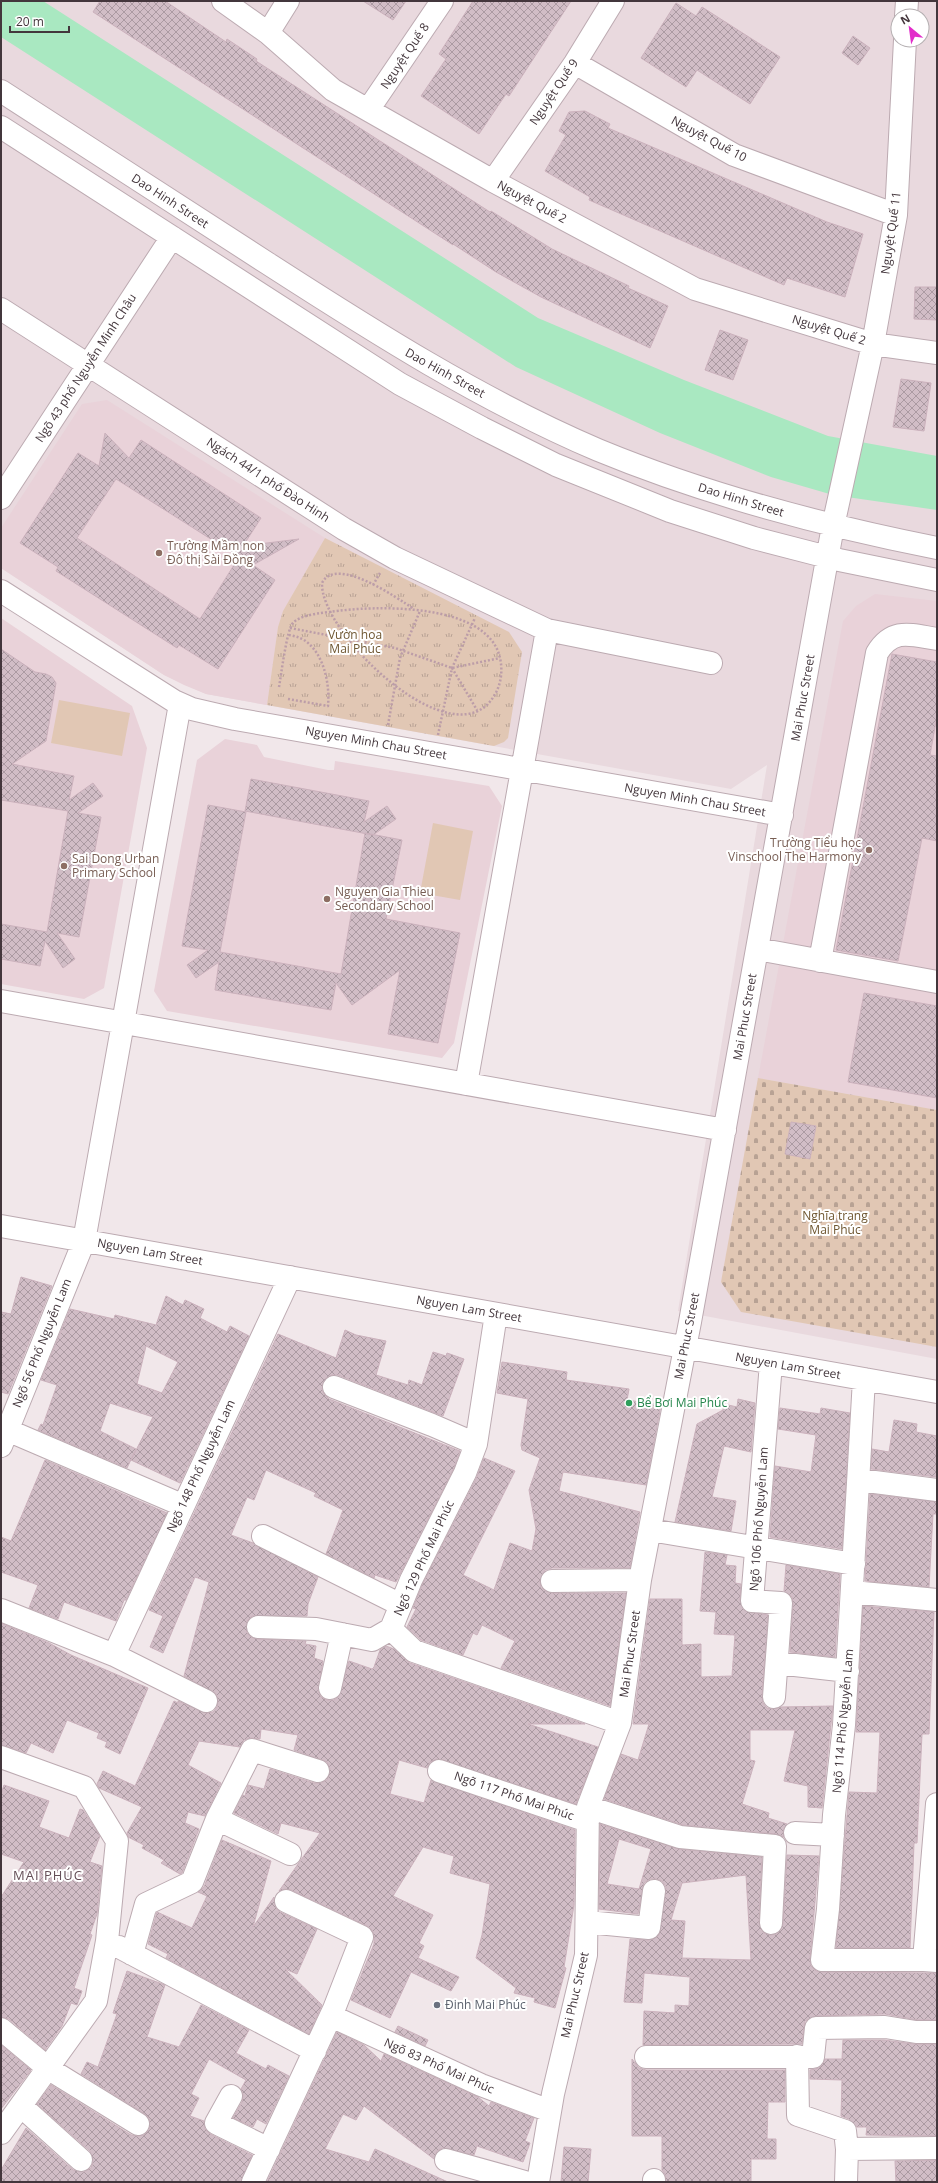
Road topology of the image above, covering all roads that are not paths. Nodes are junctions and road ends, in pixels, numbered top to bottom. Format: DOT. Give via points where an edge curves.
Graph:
graph roads {
  1 [pos="223,1"];
  2 [pos="288,1"];
  3 [pos="442,1"];
  4 [pos="613,1"];
  5 [pos="268,33"];
  6 [pos="905,48"];
  7 [pos="575,63"];
  8 [pos="1,91"];
  9 [pos="368,110"];
  10 [pos="1,127"];
  11 [pos="493,181"];
  12 [pos="896,216"];
  13 [pos="172,237"];
  14 [pos="1,309"];
  15 [pos="873,344"];
  16 [pos="937,353"];
  17 [pos="88,365"];
  18 [pos="1,498"];
  19 [pos="834,517"];
  20 [pos="937,548"];
  21 [pos="828,557"];
  22 [pos="937,580"];
  23 [pos="1,591"];
  24 [pos="547,630"];
  25 [pos="937,639"];
  26 [pos="710,663"];
  27 [pos="180,704"];
  28 [pos="522,769"];
  29 [pos="782,816"];
  30 [pos="757,949"];
  31 [pos="820,961"];
  32 [pos="937,982"];
  33 [pos="1,1001"];
  34 [pos="124,1022"];
  35 [pos="466,1084"];
  36 [pos="724,1130"];
  37 [pos="1,1226"];
  38 [pos="84,1241"];
  39 [pos="290,1277"];
  40 [pos="496,1314"];
  41 [pos="685,1347"];
  42 [pos="771,1363"];
  43 [pos="864,1379"];
  44 [pos="334,1387"];
  45 [pos="937,1392"];
  46 [pos="3,1442"];
  47 [pos="476,1444"];
  48 [pos="859,1480"];
  49 [pos="937,1490"];
  50 [pos="182,1505"];
  51 [pos="650,1530"];
  52 [pos="263,1536"];
  53 [pos="756,1548"];
  54 [pos="854,1564"];
  55 [pos="640,1580"];
  56 [pos="552,1581"];
  57 [pos="852,1592"];
  58 [pos="937,1600"];
  59 [pos="401,1605"];
  60 [pos="1,1610"];
  61 [pos="258,1628"];
  62 [pos="391,1629"];
  63 [pos="342,1634"];
  64 [pos="114,1655"];
  65 [pos="777,1663"];
  66 [pos="848,1671"];
  67 [pos="330,1688"];
  68 [pos="774,1697"];
  69 [pos="206,1701"];
  70 [pos="620,1723"];
  71 [pos="3,1763"];
  72 [pos="318,1771"];
  73 [pos="439,1771"];
  74 [pos="937,1804"];
  75 [pos="588,1814"];
  76 [pos="217,1819"];
  77 [pos="795,1833"];
  78 [pos="833,1835"];
  79 [pos="290,1854"];
  80 [pos="654,1890"];
  81 [pos="286,1901"];
  82 [pos="587,1922"];
  83 [pos="771,1923"];
  84 [pos="107,1941"];
  85 [pos="132,1954"];
  86 [pos="931,1961"];
  87 [pos="332,2012"];
  88 [pos="1,2029"];
  89 [pos="937,2032"];
  90 [pos="315,2051"];
  91 [pos="646,2057"];
  92 [pos="805,2057"];
  93 [pos="49,2069"];
  94 [pos="231,2096"];
  95 [pos="21,2106"];
  96 [pos="550,2111"];
  97 [pos="138,2124"];
  98 [pos="2,2130"];
  99 [pos="269,2148"];
  100 [pos="937,2148"];
  101 [pos="847,2149"];
  102 [pos="81,2160"];
  103 [pos="446,2160"];
  104 [pos="253,2182"];
  105 [pos="525,2182"];
  106 [pos="538,2182"];
  107 [pos="846,2182"];
  1 -- 5 [label="street, Nguyệt Quế 2"];
  2 -- 5 [label="street"];
  3 -- 9 [label="street, Nguyệt Quế 8"];
  4 -- 7 [label="street, Nguyệt Quế 9"];
  5 -- 9 [label="street, Nguyệt Quế 2" via="333,90"];
  6 -- 12 [label="street, Nguyệt Quế 11"];
  7 -- 11 [label="street, Nguyệt Quế 9"];
  7 -- 12 [label="street, Nguyệt Quế 10" via="734,155"];
  8 -- 19 [label="street, Dao Hinh Street" via="372,331 491,398 578,441 670,478 763,508"];
  9 -- 11 [label="street, Nguyệt Quế 2"];
  10 -- 13 [label="street"];
  11 -- 15 [label="street, Nguyệt Quế 2" via="695,288"];
  12 -- 15 [label="street, Nguyệt Quế 11"];
  13 -- 17 [label="street, Ngõ 43 phố Nguyễn Minh Châu"];
  13 -- 21 [label="street" via="400,384 556,465 670,511 754,538"];
  14 -- 17 [label="street, Ngách 44/1 phố Đào Hinh"];
  15 -- 16 [label="street, Nguyệt Quế 2"];
  15 -- 19 [label="street, Nguyệt Quế 11"];
  17 -- 18 [label="street, Ngõ 43 phố Nguyễn Minh Châu"];
  17 -- 24 [label="street, Ngách 44/1 phố Đào Hinh" via="369,544"];
  19 -- 20 [label="street, Dao Hinh Street"];
  19 -- 21 [label="street, Mai Phuc Street"];
  21 -- 22 [label="street"];
  21 -- 29 [label="street, Mai Phuc Street"];
  23 -- 27 [label="street, Nguyen Minh Chau Street"];
  24 -- 26 [label="street, Ngách 44/1 phố Đào Hinh"];
  24 -- 28 [label="street"];
  25 -- 31 [label="street" via="896,635 881,646 877,653"];
  27 -- 28 [label="street, Nguyen Minh Chau Street" via="212,714"];
  27 -- 34 [label="street, Ngõ 56 Phố Nguyễn Lam"];
  28 -- 29 [label="street, Nguyen Minh Chau Street"];
  28 -- 35 [label="street"];
  29 -- 30 [label="street, Mai Phuc Street"];
  30 -- 31 [label="street"];
  30 -- 36 [label="street, Mai Phuc Street"];
  31 -- 32 [label="street"];
  33 -- 34 [label="street"];
  34 -- 35 [label="street"];
  34 -- 38 [label="street, Ngõ 56 Phố Nguyễn Lam"];
  35 -- 36 [label="street"];
  36 -- 41 [label="street, Mai Phuc Street"];
  37 -- 38 [label="street, Nguyen Lam Street"];
  38 -- 39 [label="street, Nguyen Lam Street"];
  38 -- 46 [label="street, Ngõ 56 Phố Nguyễn Lam"];
  39 -- 40 [label="street, Nguyen Lam Street"];
  39 -- 50 [label="street, Ngõ 148 Phố Nguyễn Lam"];
  40 -- 41 [label="street, Nguyen Lam Street"];
  40 -- 47 [label="street, Ngõ 129 Phố Mai Phúc"];
  41 -- 42 [label="street, Nguyen Lam Street"];
  41 -- 51 [label="street, Mai Phuc Street"];
  42 -- 43 [label="street, Nguyen Lam Street"];
  42 -- 53 [label="street, Ngõ 106 Phố Nguyễn Lam"];
  43 -- 45 [label="street, Nguyen Lam Street"];
  43 -- 48 [label="street, Ngõ 114 Phố Nguyễn Lam"];
  44 -- 47 [label="street"];
  46 -- 50 [label="street"];
  47 -- 59 [label="street, Ngõ 129 Phố Mai Phúc" via="465,1473"];
  48 -- 49 [label="street"];
  48 -- 54 [label="street, Ngõ 114 Phố Nguyễn Lam"];
  50 -- 64 [label="street, Ngõ 148 Phố Nguyễn Lam"];
  51 -- 53 [label="street"];
  51 -- 55 [label="street, Mai Phuc Street"];
  52 -- 59 [label="street"];
  53 -- 54 [label="street"];
  53 -- 65 [label="street, Ngõ 106 Phố Nguyễn Lam" via="752,1601 781,1603"];
  54 -- 57 [label="street, Ngõ 114 Phố Nguyễn Lam"];
  55 -- 56 [label="street"];
  55 -- 70 [label="street, Mai Phuc Street"];
  57 -- 58 [label="street"];
  57 -- 66 [label="street, Ngõ 114 Phố Nguyễn Lam"];
  59 -- 62 [label="street, Ngõ 129 Phố Mai Phúc"];
  60 -- 64 [label="street"];
  61 -- 63 [label="street" via="316,1628"];
  62 -- 63 [label="street" via="372,1640"];
  62 -- 70 [label="street, Ngõ 129 Phố Mai Phúc" via="414,1651"];
  63 -- 67 [label="street"];
  64 -- 69 [label="street"];
  65 -- 66 [label="street"];
  65 -- 68 [label="street, Ngõ 106 Phố Nguyễn Lam"];
  66 -- 78 [label="street, Ngõ 114 Phố Nguyễn Lam"];
  70 -- 75 [label="street, Mai Phuc Street"];
  71 -- 84 [label="street" via="84,1787 117,1841"];
  72 -- 76 [label="street" via="252,1750"];
  73 -- 75 [label="street, Ngõ 117 Phố Mai Phúc"];
  74 -- 86 [label="street"];
  75 -- 82 [label="street, Mai Phuc Street"];
  75 -- 83 [label="street, Ngõ 117 Phố Mai Phúc" via="680,1837 775,1846"];
  76 -- 79 [label="street"];
  76 -- 85 [label="street" via="192,1882 146,1904"];
  77 -- 78 [label="street"];
  78 -- 86 [label="street, Ngõ 114 Phố Nguyễn Lam" via="822,1960"];
  80 -- 82 [label="street" via="649,1928"];
  81 -- 87 [label="street" via="362,1937"];
  82 -- 96 [label="street, Mai Phuc Street" via="586,1955"];
  84 -- 85 [label="street"];
  84 -- 93 [label="street" via="96,2001"];
  85 -- 90 [label="street"];
  87 -- 90 [label="street"];
  87 -- 96 [label="street, Ngõ 83 Phố Mai Phúc" via="481,2085"];
  88 -- 93 [label="street"];
  89 -- 92 [label="street" via="916,2032 885,2027 816,2028"];
  90 -- 99 [label="street"];
  91 -- 92 [label="street"];
  92 -- 101 [label="street" via="798,2115 845,2131"];
  93 -- 95 [label="street"];
  93 -- 97 [label="street"];
  94 -- 99 [label="street" via="216,2123"];
  95 -- 98 [label="street"];
  95 -- 102 [label="street"];
  96 -- 106 [label="street, Mai Phuc Street"];
  99 -- 104 [label="street"];
  100 -- 101 [label="street"];
  101 -- 107 [label="street"];
  103 -- 105 [label="street"];
}
